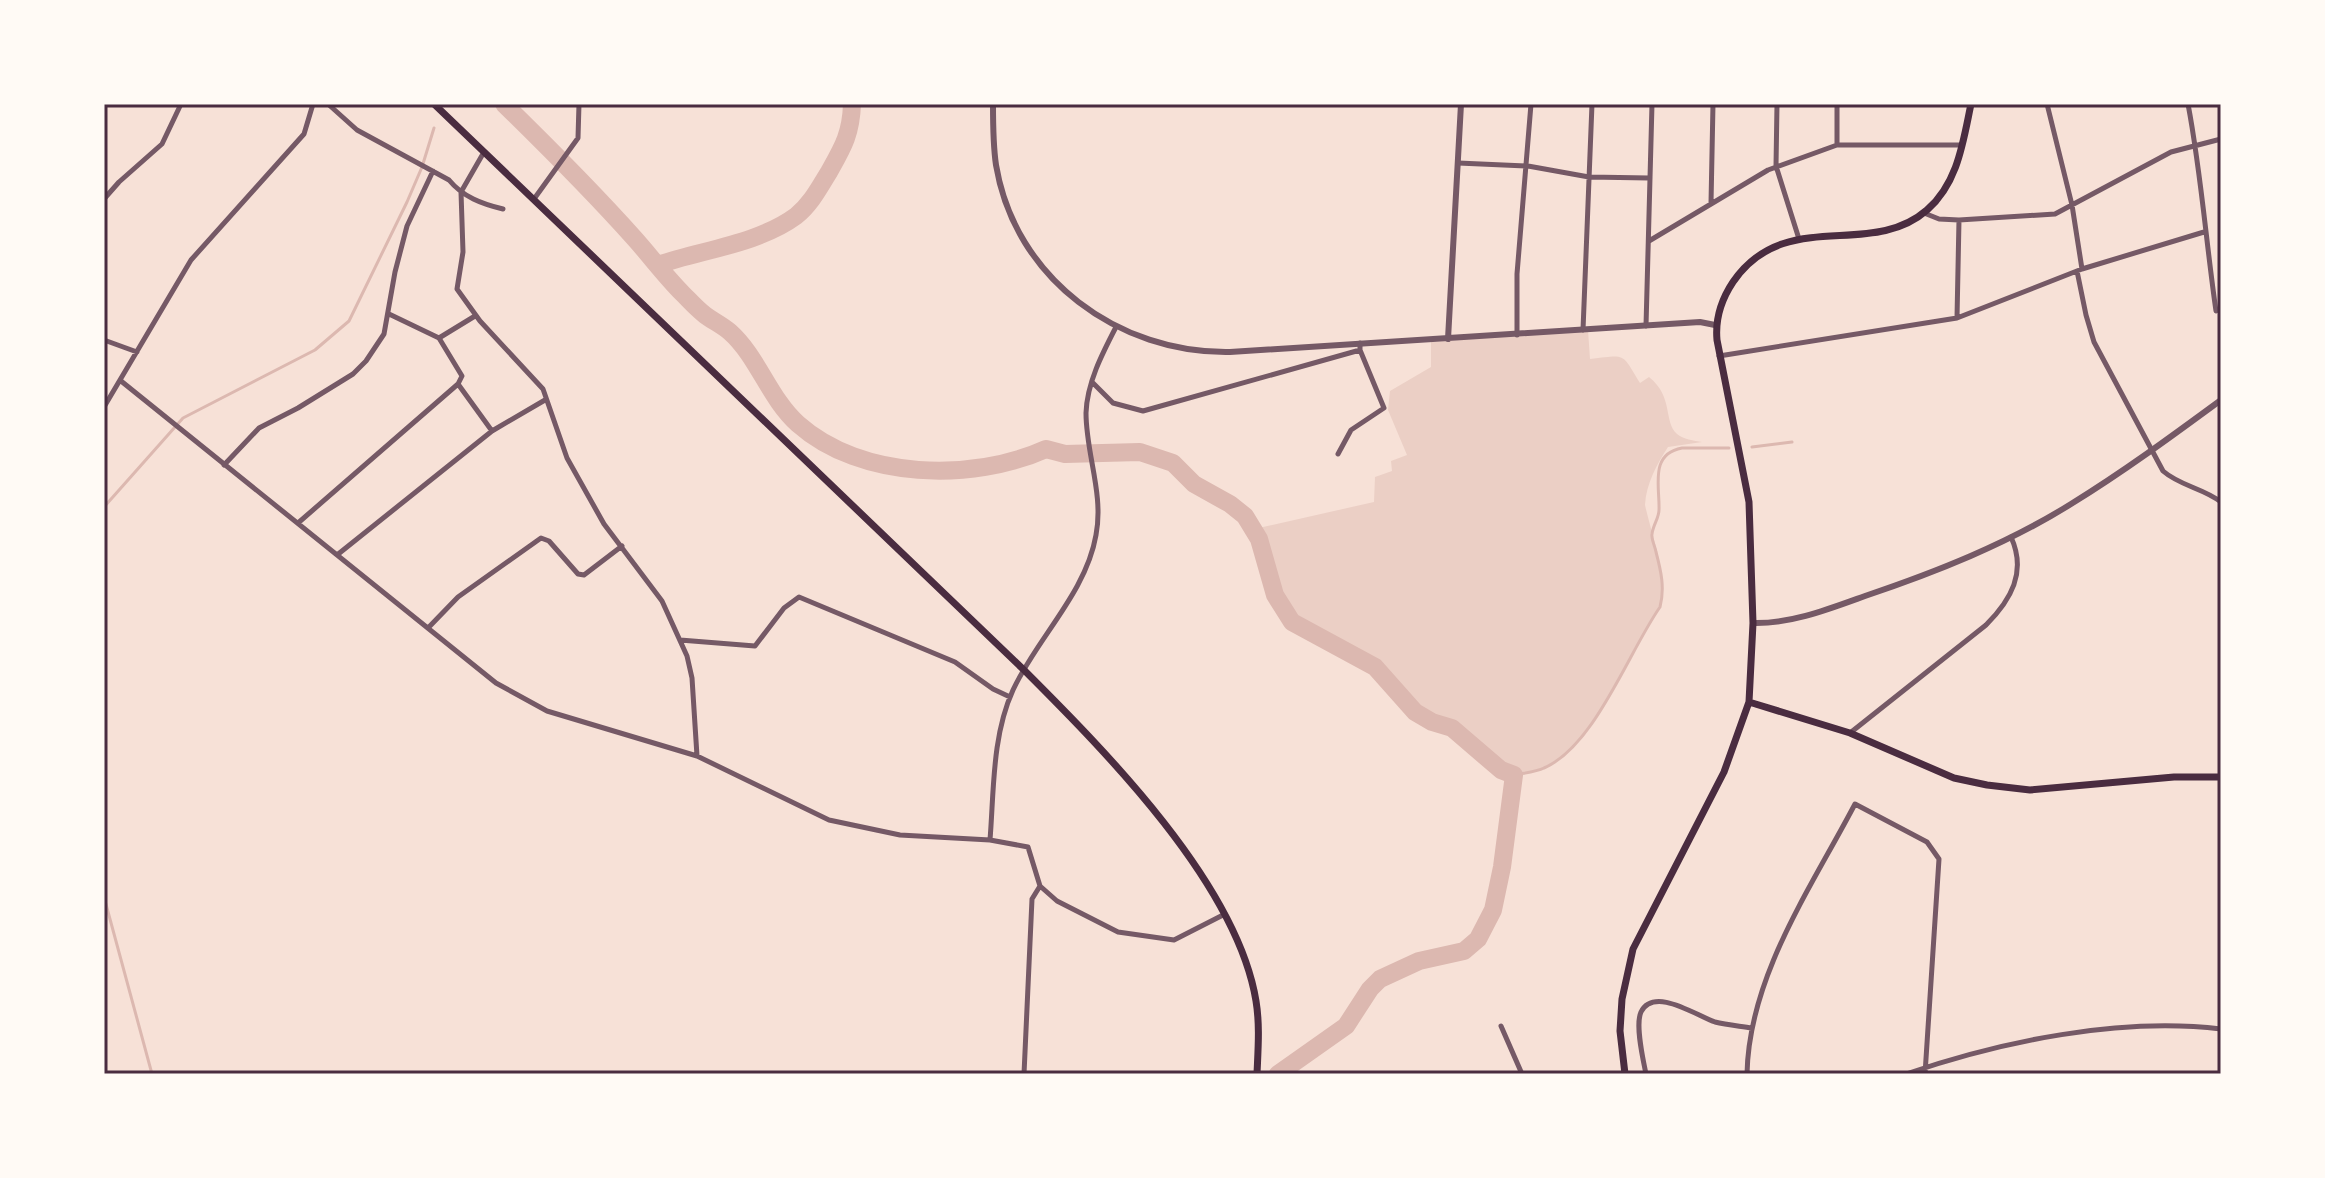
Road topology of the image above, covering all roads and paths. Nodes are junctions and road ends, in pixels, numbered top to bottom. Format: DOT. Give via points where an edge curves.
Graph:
graph roads {
  1 [pos="181,104"];
  2 [pos="313,104"];
  3 [pos="328,104"];
  4 [pos="434,104"];
  5 [pos="579,104"];
  6 [pos="993,104"];
  7 [pos="1461,104"];
  8 [pos="1531,104"];
  9 [pos="1592,104"];
  10 [pos="1652,104"];
  11 [pos="1713,104"];
  12 [pos="1777,104"];
  13 [pos="1837,104"];
  14 [pos="1971,104"];
  15 [pos="2047,104"];
  16 [pos="2188,104"];
  17 [pos="2221,139"];
  18 [pos="1837,145"];
  19 [pos="1962,145"];
  20 [pos="2196,146"];
  21 [pos="484,152"];
  22 [pos="1458,163"];
  23 [pos="1528,166"];
  24 [pos="1776,166"];
  25 [pos="433,171"];
  26 [pos="1589,177"];
  27 [pos="1649,178"];
  28 [pos="461,192"];
  29 [pos="104,199"];
  30 [pos="534,199"];
  31 [pos="1711,204"];
  32 [pos="2072,205"];
  33 [pos="503,209"];
  34 [pos="1924,213"];
  35 [pos="1959,220"];
  36 [pos="2204,232"];
  37 [pos="1799,239"];
  38 [pos="1649,241"];
  39 [pos="2079,270"];
  40 [pos="2216,311"];
  41 [pos="389,314"];
  42 [pos="475,315"];
  43 [pos="1957,318"];
  44 [pos="1715,325"];
  45 [pos="1116,327"];
  46 [pos="1646,327"];
  47 [pos="1583,330"];
  48 [pos="1517,335"];
  49 [pos="439,338"];
  50 [pos="1448,339"];
  51 [pos="104,340"];
  52 [pos="1360,347"];
  53 [pos="137,352"];
  54 [pos="1719,356"];
  55 [pos="121,381"];
  56 [pos="1092,382"];
  57 [pos="458,384"];
  58 [pos="545,400"];
  59 [pos="2221,400"];
  60 [pos="104,407"];
  61 [pos="492,431"];
  62 [pos="2152,451"];
  63 [pos="1338,454"];
  64 [pos="224,465"];
  65 [pos="2221,502"];
  66 [pos="298,523"];
  67 [pos="2011,537"];
  68 [pos="622,546"];
  69 [pos="337,555"];
  70 [pos="1753,623"];
  71 [pos="428,628"];
  72 [pos="680,640"];
  73 [pos="1024,670"];
  74 [pos="1010,697"];
  75 [pos="1749,702"];
  76 [pos="1850,733"];
  77 [pos="697,756"];
  78 [pos="2221,777"];
  79 [pos="990,840"];
  80 [pos="1040,886"];
  81 [pos="1225,914"];
  82 [pos="1501,1026"];
  83 [pos="1752,1028"];
  84 [pos="2221,1029"];
  85 [pos="1925,1071"];
  86 [pos="1024,1074"];
  87 [pos="1257,1074"];
  88 [pos="1522,1074"];
  89 [pos="1625,1074"];
  90 [pos="1646,1074"];
  91 [pos="1747,1074"];
  92 [pos="1906,1074"];
  1 -- 29 [label="street" via="162,144"];
  2 -- 53 [label="street" via="304,134 191,260"];
  3 -- 25 [label="street" via="357,130"];
  4 -- 21 [label="main road"];
  5 -- 30 [label="street" via="578,138"];
  6 -- 45 [label="street" via="996,167 1020,234 1058,285"];
  7 -- 22 [label="street"];
  8 -- 23 [label="street"];
  9 -- 26 [label="street"];
  10 -- 27 [label="street"];
  11 -- 31 [label="street"];
  12 -- 24 [label="street"];
  13 -- 18 [label="street"];
  14 -- 19 [label="main road"];
  15 -- 32 [label="street"];
  16 -- 20 [label="street"];
  17 -- 20 [label="street"];
  18 -- 19 [label="street"];
  18 -- 24 [label="street"];
  19 -- 34 [label="main road" via="1954,172"];
  20 -- 32 [label="street" via="2171,152"];
  20 -- 36 [label="street"];
  21 -- 28 [label="street"];
  21 -- 30 [label="main road"];
  22 -- 23 [label="street"];
  22 -- 50 [label="street"];
  23 -- 26 [label="street"];
  23 -- 48 [label="street"];
  24 -- 31 [label="street"];
  24 -- 37 [label="street"];
  25 -- 28 [label="street"];
  25 -- 41 [label="street" via="407,226"];
  26 -- 27 [label="street"];
  26 -- 47 [label="street"];
  27 -- 38 [label="street"];
  28 -- 33 [label="street"];
  28 -- 42 [label="street" via="463,252 457,289"];
  30 -- 73 [label="main road"];
  31 -- 38 [label="street"];
  32 -- 35 [label="street" via="2055,214"];
  32 -- 39 [label="street"];
  34 -- 35 [label="street"];
  34 -- 37 [label="main road" via="1884,230"];
  35 -- 43 [label="street"];
  36 -- 39 [label="street"];
  36 -- 40 [label="street"];
  37 -- 44 [label="main road" via="1766,250 1741,270 1725,294"];
  38 -- 46 [label="street"];
  39 -- 43 [label="street"];
  39 -- 62 [label="street" via="2094,342"];
  41 -- 49 [label="street"];
  41 -- 64 [label="street" via="384,334 359,367 259,428"];
  42 -- 49 [label="street"];
  42 -- 58 [label="street" via="543,389"];
  43 -- 54 [label="street"];
  44 -- 46 [label="street"];
  44 -- 54 [label="main road"];
  45 -- 52 [label="street" via="1176,348 1210,352"];
  45 -- 56 [label="street"];
  46 -- 47 [label="street"];
  47 -- 48 [label="street"];
  48 -- 50 [label="street"];
  49 -- 57 [label="street" via="462,376"];
  50 -- 52 [label="street"];
  51 -- 53 [label="street"];
  52 -- 56 [label="street" via="1143,411 1113,403"];
  52 -- 63 [label="street" via="1384,408 1351,430"];
  53 -- 55 [label="street"];
  54 -- 70 [label="main road" via="1749,502"];
  55 -- 60 [label="street"];
  55 -- 64 [label="street"];
  56 -- 73 [label="street" via="1086,412 1097,533 1082,575"];
  57 -- 61 [label="street"];
  57 -- 66 [label="street"];
  58 -- 61 [label="street"];
  58 -- 68 [label="street" via="567,458"];
  59 -- 62 [label="street"];
  61 -- 69 [label="street"];
  62 -- 65 [label="street" via="2174,480"];
  62 -- 67 [label="street"];
  64 -- 66 [label="street"];
  66 -- 69 [label="street"];
  67 -- 70 [label="street" via="1923,577 1831,608"];
  67 -- 76 [label="street" via="2018,563 2005,606"];
  68 -- 71 [label="street" via="584,575 541,538 458,597"];
  68 -- 72 [label="street" via="662,601"];
  69 -- 71 [label="street"];
  70 -- 75 [label="main road"];
  71 -- 77 [label="street" via="496,683 547,711"];
  72 -- 74 [label="street" via="755,646 799,597 955,662"];
  72 -- 77 [label="street" via="692,678"];
  73 -- 74 [label="street"];
  73 -- 81 [label="main road" via="1150,808"];
  74 -- 79 [label="street" via="999,727"];
  75 -- 76 [label="main road"];
  75 -- 89 [label="main road" via="1724,772 1633,949 1622,999"];
  76 -- 78 [label="main road" via="1954,778 1987,785 2030,790"];
  77 -- 79 [label="street" via="829,820 900,835"];
  79 -- 80 [label="street" via="1028,847"];
  80 -- 81 [label="street" via="1057,901 1118,932 1174,940"];
  80 -- 86 [label="street" via="1032,899"];
  81 -- 87 [label="main road" via="1251,980 1258,1023"];
  82 -- 88 [label="street"];
  83 -- 85 [label="street" via="1764,980 1855,804 1927,842 1939,859"];
  83 -- 90 [label="street" via="1715,1022 1660,1000 1649,1004 1641,1012 1640,1027"];
  83 -- 91 [label="street"];
  84 -- 85 [label="street" via="2118,1028 2049,1036"];
  85 -- 92 [label="street"];
}
